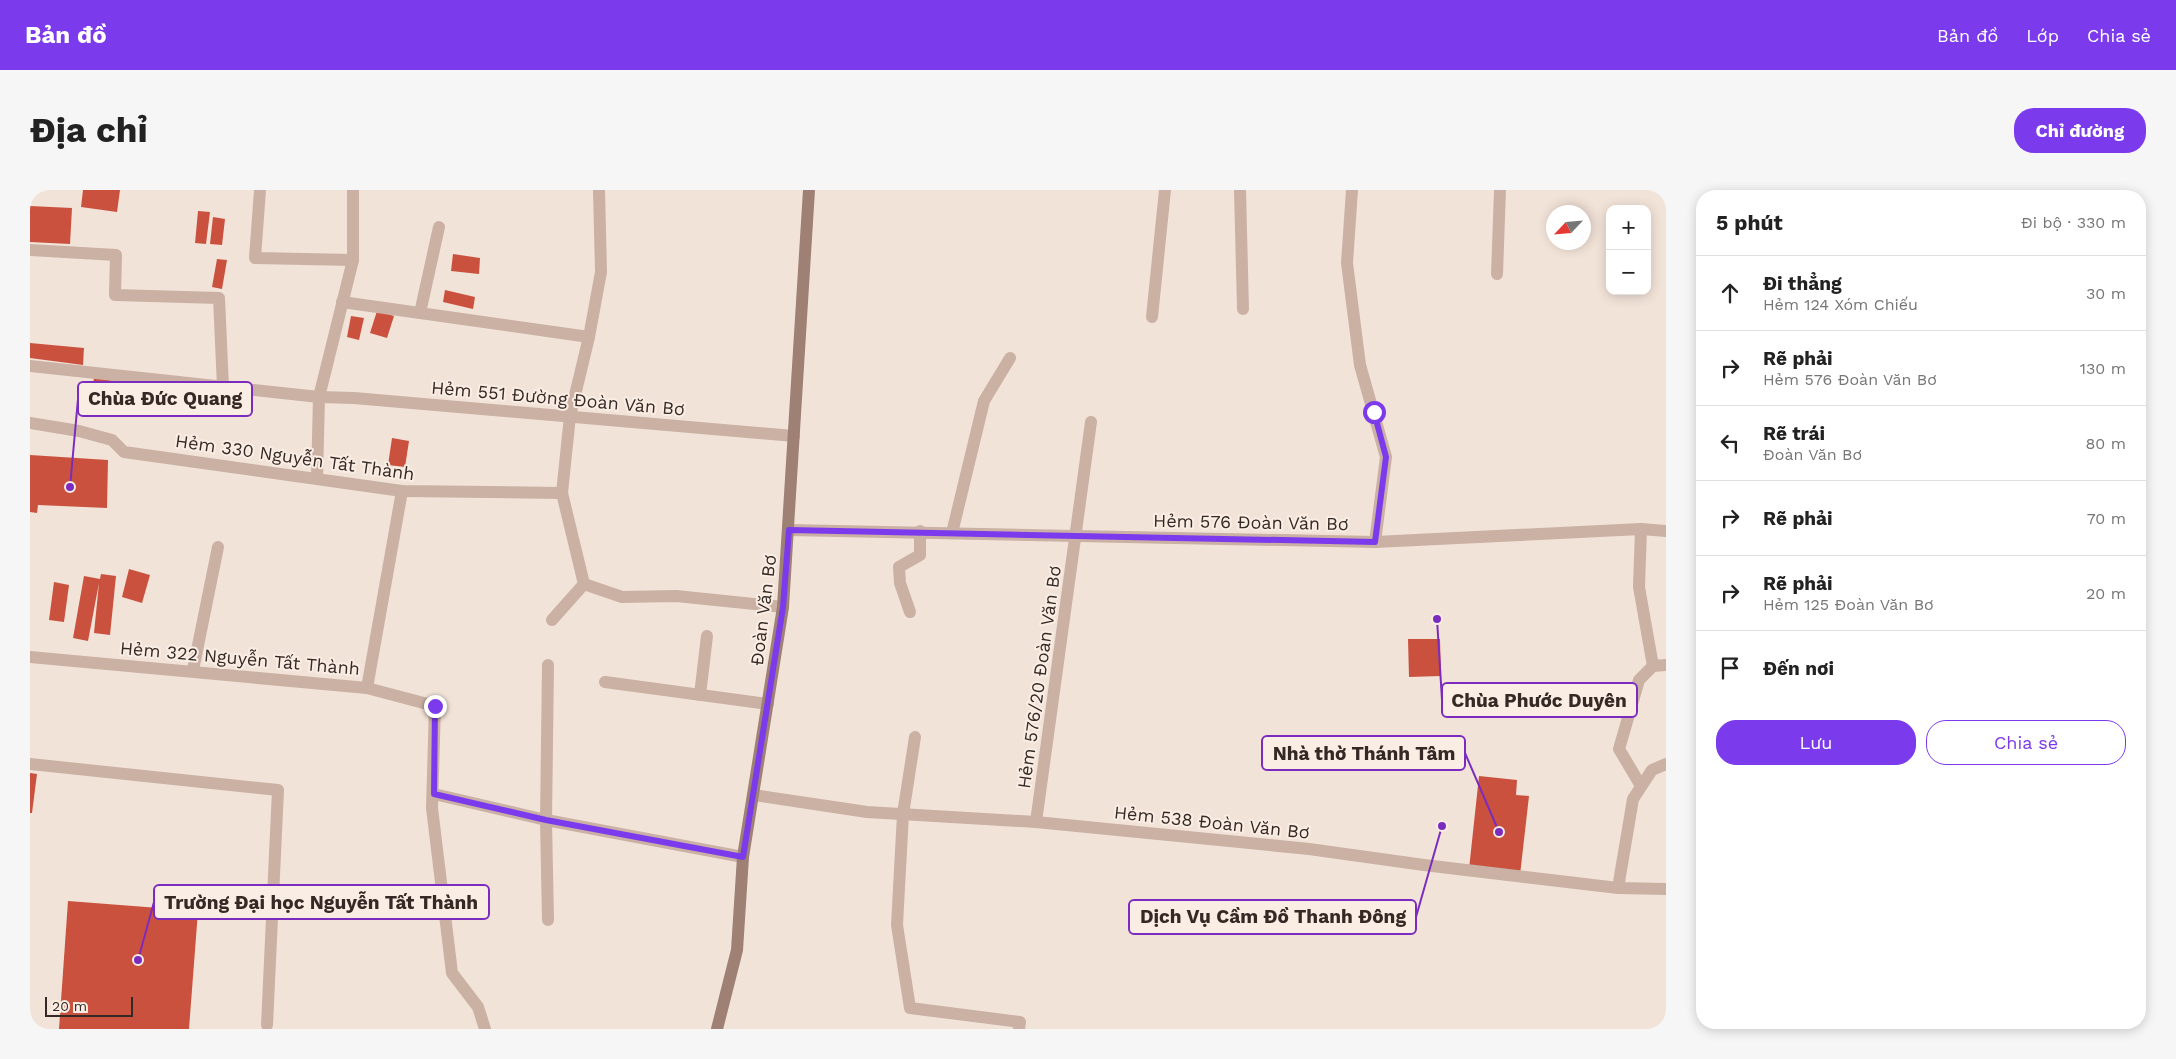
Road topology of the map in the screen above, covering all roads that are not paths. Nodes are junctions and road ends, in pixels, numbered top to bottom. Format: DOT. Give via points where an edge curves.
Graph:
graph roads {
  1 [pos="260,190"];
  2 [pos="353,190"];
  3 [pos="599,190"];
  4 [pos="809,190"];
  5 [pos="1165,190"];
  6 [pos="1240,190"];
  7 [pos="1352,190"];
  8 [pos="1500,190"];
  9 [pos="439,227"];
  10 [pos="30,250"];
  11 [pos="353,260"];
  12 [pos="1497,274"];
  13 [pos="342,302"];
  14 [pos="1243,309"];
  15 [pos="420,313"];
  16 [pos="1152,317"];
  17 [pos="589,337"];
  18 [pos="1010,358"];
  19 [pos="30,366"];
  20 [pos="223,387"];
  21 [pos="319,398"];
  22 [pos="570,416"];
  23 [pos="1091,422"];
  24 [pos="30,423"];
  25 [pos="794,436"];
  26 [pos="317,478"];
  27 [pos="402,491"];
  28 [pos="562,493"];
  29 [pos="1641,529"];
  30 [pos="789,530"];
  31 [pos="920,531"];
  32 [pos="1666,531"];
  33 [pos="952,533"];
  34 [pos="1076,537"];
  35 [pos="1375,542"];
  36 [pos="218,547"];
  37 [pos="584,584"];
  38 [pos="783,607"];
  39 [pos="910,612"];
  40 [pos="552,620"];
  41 [pos="707,636"];
  42 [pos="30,657"];
  43 [pos="548,665"];
  44 [pos="1666,665"];
  45 [pos="1653,666"];
  46 [pos="194,670"];
  47 [pos="605,682"];
  48 [pos="367,688"];
  49 [pos="700,695"];
  50 [pos="768,704"];
  51 [pos="915,737"];
  52 [pos="30,764"];
  53 [pos="1666,764"];
  54 [pos="1641,786"];
  55 [pos="434,794"];
  56 [pos="754,795"];
  57 [pos="903,814"];
  58 [pos="546,820"];
  59 [pos="1036,822"];
  60 [pos="743,857"];
  61 [pos="1618,888"];
  62 [pos="1666,889"];
  63 [pos="548,920"];
  64 [pos="267,1025"];
  65 [pos="485,1029"];
  66 [pos="717,1029"];
  67 [pos="1019,1029"];
  1 -- 11 [label="street" via="255,258"];
  2 -- 11 [label="street"];
  3 -- 17 [label="street" via="601,272"];
  4 -- 25 [label="street, Đoàn Văn Bơ"];
  5 -- 16 [label="street"];
  6 -- 14 [label="street"];
  7 -- 35 [label="street" via="1346,263 1360,365 1386,457"];
  8 -- 12 [label="street"];
  9 -- 15 [label="street"];
  10 -- 20 [label="street" via="116,255 115,295 219,298"];
  11 -- 13 [label="street"];
  13 -- 15 [label="street"];
  13 -- 21 [label="street"];
  15 -- 17 [label="street"];
  17 -- 22 [label="street"];
  18 -- 33 [label="street" via="984,401"];
  19 -- 20 [label="street, Hẻm 551 Đường Đoàn Văn Bơ"];
  20 -- 21 [label="street, Hẻm 551 Đường Đoàn Văn Bơ"];
  21 -- 22 [label="street, Hẻm 551 Đường Đoàn Văn Bơ" via="354,398"];
  21 -- 26 [label="street"];
  22 -- 25 [label="street, Hẻm 551 Đường Đoàn Văn Bơ"];
  22 -- 28 [label="street"];
  23 -- 34 [label="street"];
  24 -- 26 [label="street, Hẻm 330 Nguyễn Tất Thành" via="79,430 112,440 124,452"];
  25 -- 30 [label="street, Đoàn Văn Bơ"];
  26 -- 27 [label="street, Hẻm 330 Nguyễn Tất Thành"];
  27 -- 28 [label="street, Hẻm 330 Nguyễn Tất Thành"];
  27 -- 48 [label="street, Hẻm 322 Nguyễn Tất Thành"];
  28 -- 37 [label="street"];
  29 -- 32 [label="street, Hẻm 576 Đoàn Văn Bơ"];
  29 -- 35 [label="street, Hẻm 576 Đoàn Văn Bơ"];
  29 -- 45 [label="street" via="1639,587"];
  30 -- 31 [label="street, Hẻm 576 Đoàn Văn Bơ"];
  30 -- 38 [label="street, Đoàn Văn Bơ"];
  31 -- 33 [label="street, Hẻm 576 Đoàn Văn Bơ"];
  31 -- 39 [label="street" via="920,555 899,567 900,583"];
  33 -- 34 [label="street, Hẻm 576 Đoàn Văn Bơ"];
  34 -- 35 [label="street, Hẻm 576 Đoàn Văn Bơ"];
  34 -- 59 [label="street, Hẻm 576/20 Đoàn Văn Bơ"];
  36 -- 46 [label="street"];
  37 -- 38 [label="street" via="622,597 676,596"];
  37 -- 40 [label="street"];
  38 -- 50 [label="street, Đoàn Văn Bơ"];
  41 -- 49 [label="street"];
  42 -- 46 [label="street, Hẻm 322 Nguyễn Tất Thành"];
  43 -- 58 [label="street"];
  44 -- 45 [label="street"];
  45 -- 54 [label="street" via="1639,680 1619,749"];
  46 -- 48 [label="street, Hẻm 322 Nguyễn Tất Thành"];
  47 -- 49 [label="street"];
  48 -- 55 [label="street" via="435,706"];
  49 -- 50 [label="street"];
  50 -- 56 [label="street, Đoàn Văn Bơ"];
  51 -- 57 [label="street"];
  52 -- 64 [label="street" via="278,790"];
  53 -- 54 [label="street" via="1652,770"];
  54 -- 61 [label="street" via="1633,799"];
  55 -- 58 [label="street"];
  55 -- 65 [label="street" via="432,808 452,973 478,1007"];
  56 -- 57 [label="street, Hẻm 538 Đoàn Văn Bơ" via="867,812"];
  56 -- 60 [label="street, Đoàn Văn Bơ"];
  57 -- 59 [label="street, Hẻm 538 Đoàn Văn Bơ"];
  57 -- 67 [label="street" via="897,925 910,1008 1020,1022"];
  58 -- 60 [label="street"];
  58 -- 63 [label="street"];
  59 -- 61 [label="street, Hẻm 538 Đoàn Văn Bơ" via="1309,849"];
  60 -- 66 [label="street, Đoàn Văn Bơ" via="736,950"];
  61 -- 62 [label="street, Hẻm 538 Đoàn Văn Bơ"];
}
